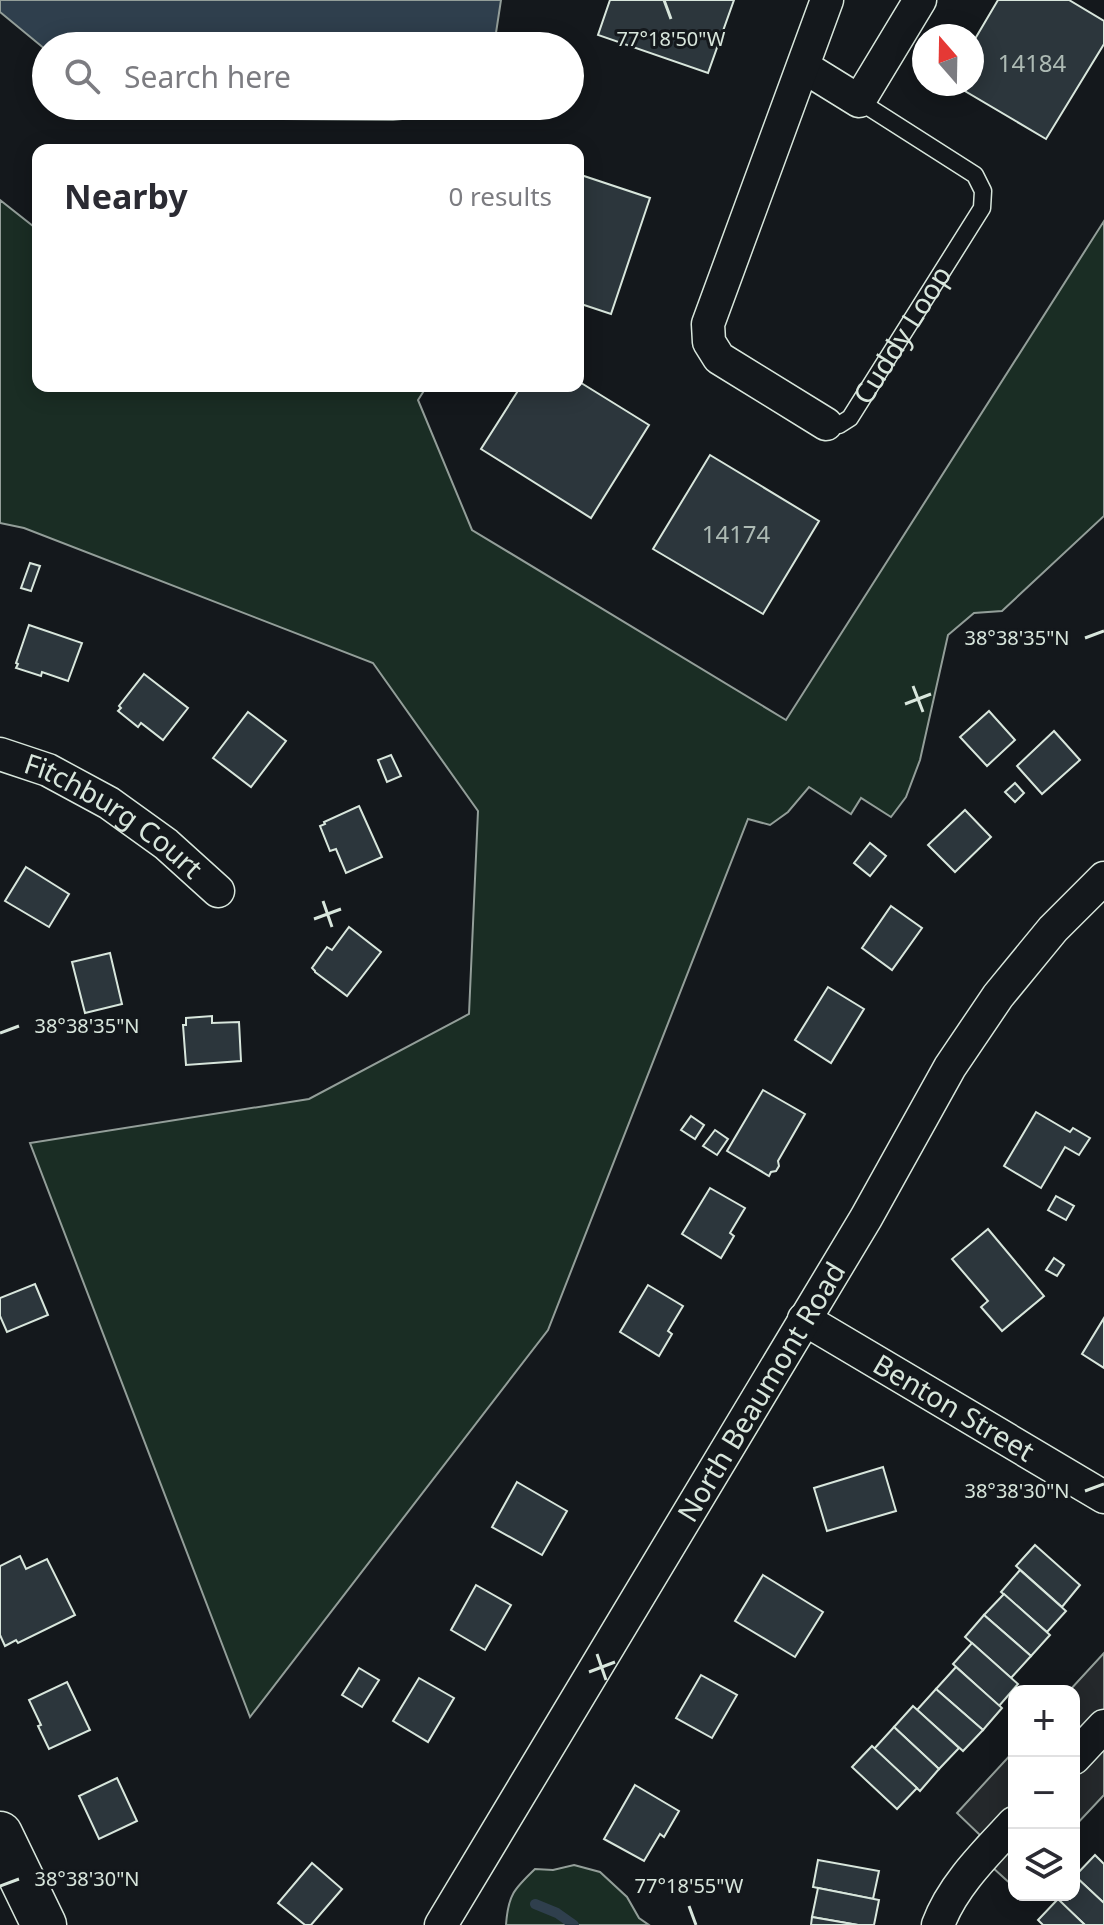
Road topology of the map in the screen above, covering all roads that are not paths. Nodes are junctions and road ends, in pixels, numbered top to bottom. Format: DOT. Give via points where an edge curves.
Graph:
graph roads {
  1 [pos="827,0"];
  2 [pos="920,0"];
  3 [pos="804,67"];
  4 [pos="859,101"];
  5 [pos="826,424"];
  6 [pos="0,754"];
  7 [pos="1104,878"];
  8 [pos="218,891"];
  9 [pos="804,1319"];
  10 [pos="1104,1497"];
  11 [pos="1104,1726"];
  12 [pos="1075,1757"];
  13 [pos="1009,1829"];
  14 [pos="0,1834"];
  15 [pos="44,1925"];
  16 [pos="441,1925"];
  17 [pos="938,1925"];
  1 -- 3 [label="street, Cuddy Loop"];
  2 -- 4 [label="street"];
  3 -- 4 [label="street, Cuddy Loop"];
  3 -- 5 [label="street, Cuddy Loop" via="708,324 709,342 719,358"];
  4 -- 5 [label="lane, Cuddy Loop" via="975,175 983,191 982,208 850,418 839,425"];
  6 -- 8 [label="street, Fitchburg Court" via="48,770 109,803"];
  7 -- 9 [label="street, North Beaumont Road" via="998,996 950,1067"];
  9 -- 10 [label="street, Benton Street"];
  9 -- 16 [label="street, North Beaumont Road"];
  11 -- 12 [label="street"];
  13 -- 17 [label="street" via="953,1896"];
  14 -- 15 [label="street"];
}
